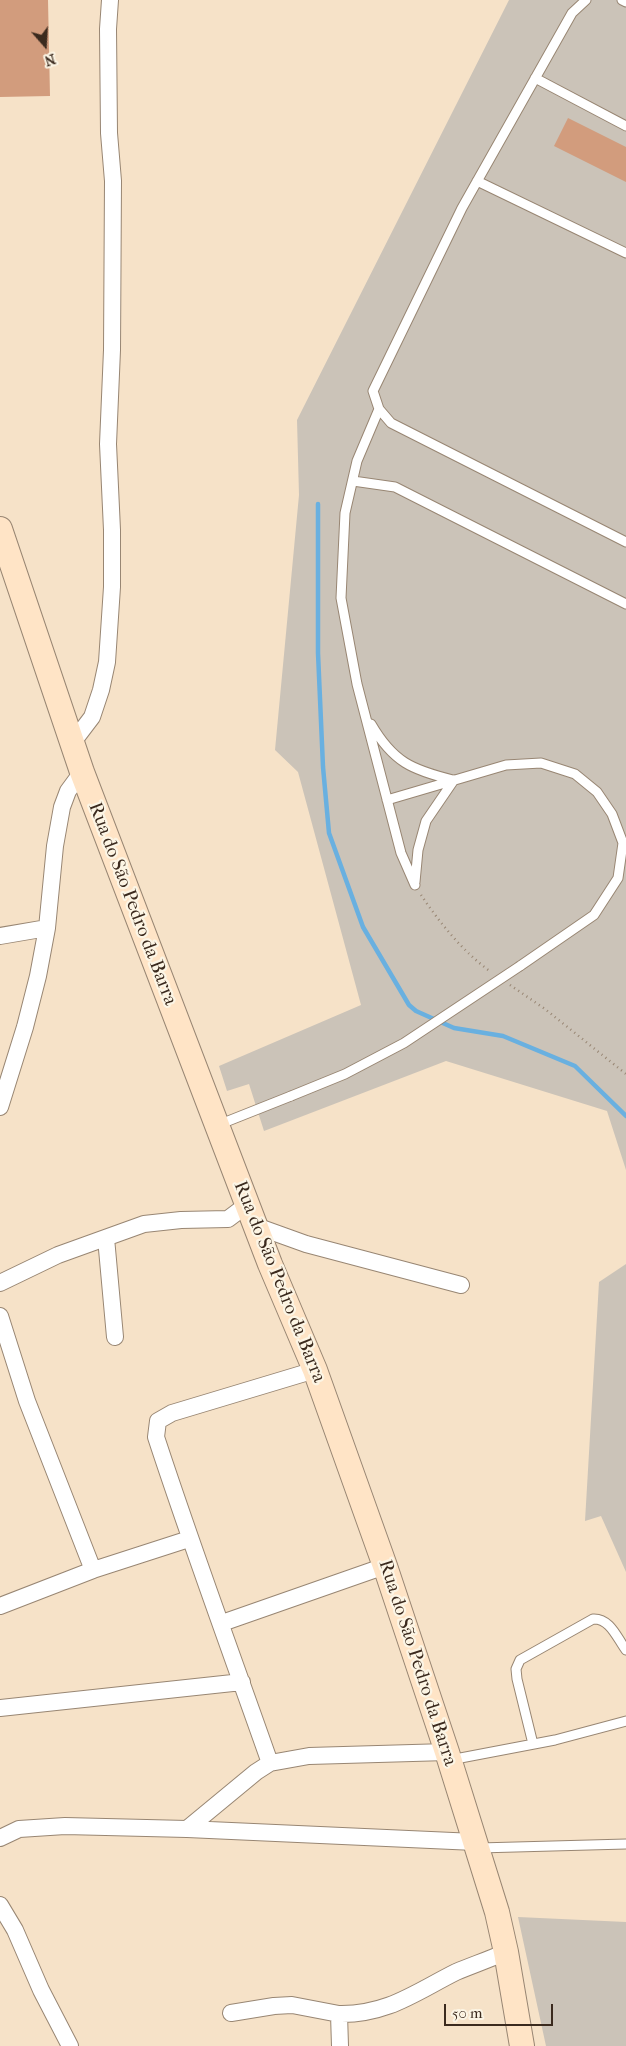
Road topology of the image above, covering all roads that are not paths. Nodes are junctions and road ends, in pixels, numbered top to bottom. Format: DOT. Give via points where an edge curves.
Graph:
graph roads {
  1 [pos="110,0"];
  2 [pos="586,0"];
  3 [pos="622,0"];
  4 [pos="626,2"];
  5 [pos="535,78"];
  6 [pos="626,126"];
  7 [pos="477,181"];
  8 [pos="626,253"];
  9 [pos="379,410"];
  10 [pos="353,482"];
  11 [pos="0,529"];
  12 [pos="626,542"];
  13 [pos="626,604"];
  14 [pos="365,713"];
  15 [pos="73,742"];
  16 [pos="82,772"];
  17 [pos="454,780"];
  18 [pos="387,800"];
  19 [pos="47,928"];
  20 [pos="0,936"];
  21 [pos="0,1107"];
  22 [pos="218,1126"];
  23 [pos="252,1215"];
  24 [pos="106,1238"];
  25 [pos="0,1283"];
  26 [pos="460,1285"];
  27 [pos="0,1316"];
  28 [pos="115,1337"];
  29 [pos="314,1370"];
  30 [pos="189,1539"];
  31 [pos="385,1566"];
  32 [pos="93,1570"];
  33 [pos="0,1606"];
  34 [pos="222,1624"];
  35 [pos="626,1650"];
  36 [pos="242,1682"];
  37 [pos="0,1708"];
  38 [pos="626,1721"];
  39 [pos="533,1744"];
  40 [pos="448,1756"];
  41 [pos="270,1764"];
  42 [pos="187,1828"];
  43 [pos="0,1838"];
  44 [pos="626,1844"];
  45 [pos="476,1845"];
  46 [pos="0,1905"];
  47 [pos="506,1952"];
  48 [pos="231,2013"];
  49 [pos="339,2014"];
  50 [pos="70,2046"];
  51 [pos="340,2046"];
  52 [pos="522,2046"];
  1 -- 15 [label="street" via="109,133 113,181 108,444 112,587 107,662 101,690 92,716"];
  2 -- 5 [label="lane" via="572,13"];
  3 -- 4 [label="lane"];
  5 -- 6 [label="lane"];
  5 -- 7 [label="lane"];
  7 -- 8 [label="lane"];
  7 -- 9 [label="lane" via="373,391"];
  9 -- 10 [label="lane" via="357,461"];
  9 -- 12 [label="lane" via="390,423"];
  10 -- 13 [label="lane" via="395,487"];
  10 -- 14 [label="lane" via="345,514 340,598"];
  11 -- 15 [label="street, Rua do São Pedro da Barra"];
  14 -- 17 [label="lane" via="393,754 420,772"];
  14 -- 18 [label="lane"];
  15 -- 16 [label="street, Rua do São Pedro da Barra"];
  16 -- 19 [label="street" via="68,791 62,807 54,846"];
  16 -- 22 [label="street, Rua do São Pedro da Barra"];
  17 -- 18 [label="lane"];
  17 -- 18 [label="lane" via="426,821 418,850 415,885 401,853"];
  17 -- 22 [label="lane, bridge" via="506,765 541,763 576,774 597,792 612,814 623,843 618,878 594,915 404,1044 345,1074"];
  19 -- 20 [label="street"];
  19 -- 21 [label="street" via="25,1028"];
  22 -- 23 [label="street, Rua do São Pedro da Barra"];
  23 -- 24 [label="street" via="144,1224"];
  23 -- 26 [label="street" via="306,1244"];
  23 -- 29 [label="street, Rua do São Pedro da Barra"];
  24 -- 25 [label="street" via="58,1255"];
  24 -- 28 [label="street"];
  27 -- 32 [label="street" via="27,1401"];
  29 -- 30 [label="street" via="172,1413 158,1421 156,1437"];
  29 -- 31 [label="street, Rua do São Pedro da Barra"];
  30 -- 32 [label="street"];
  30 -- 34 [label="street"];
  31 -- 34 [label="street"];
  31 -- 40 [label="street, Rua do São Pedro da Barra"];
  32 -- 33 [label="street"];
  34 -- 36 [label="street"];
  35 -- 39 [label="lane" via="607,1623 593,1619 520,1660 516,1668 517,1679"];
  36 -- 37 [label="street"];
  36 -- 41 [label="street"];
  38 -- 39 [label="lane"];
  39 -- 40 [label="lane"];
  40 -- 41 [label="street" via="309,1756"];
  40 -- 45 [label="street, Rua do São Pedro da Barra"];
  41 -- 42 [label="street"];
  42 -- 43 [label="street" via="65,1826 19,1829"];
  42 -- 45 [label="street"];
  44 -- 45 [label="lane"];
  45 -- 47 [label="street, Rua do São Pedro da Barra"];
  46 -- 50 [label="street"];
  47 -- 49 [label="street" via="457,1972 398,2003 376,2011"];
  47 -- 52 [label="street, Rua do São Pedro da Barra"];
  48 -- 49 [label="street" via="292,2006"];
  49 -- 51 [label="street"];
}
